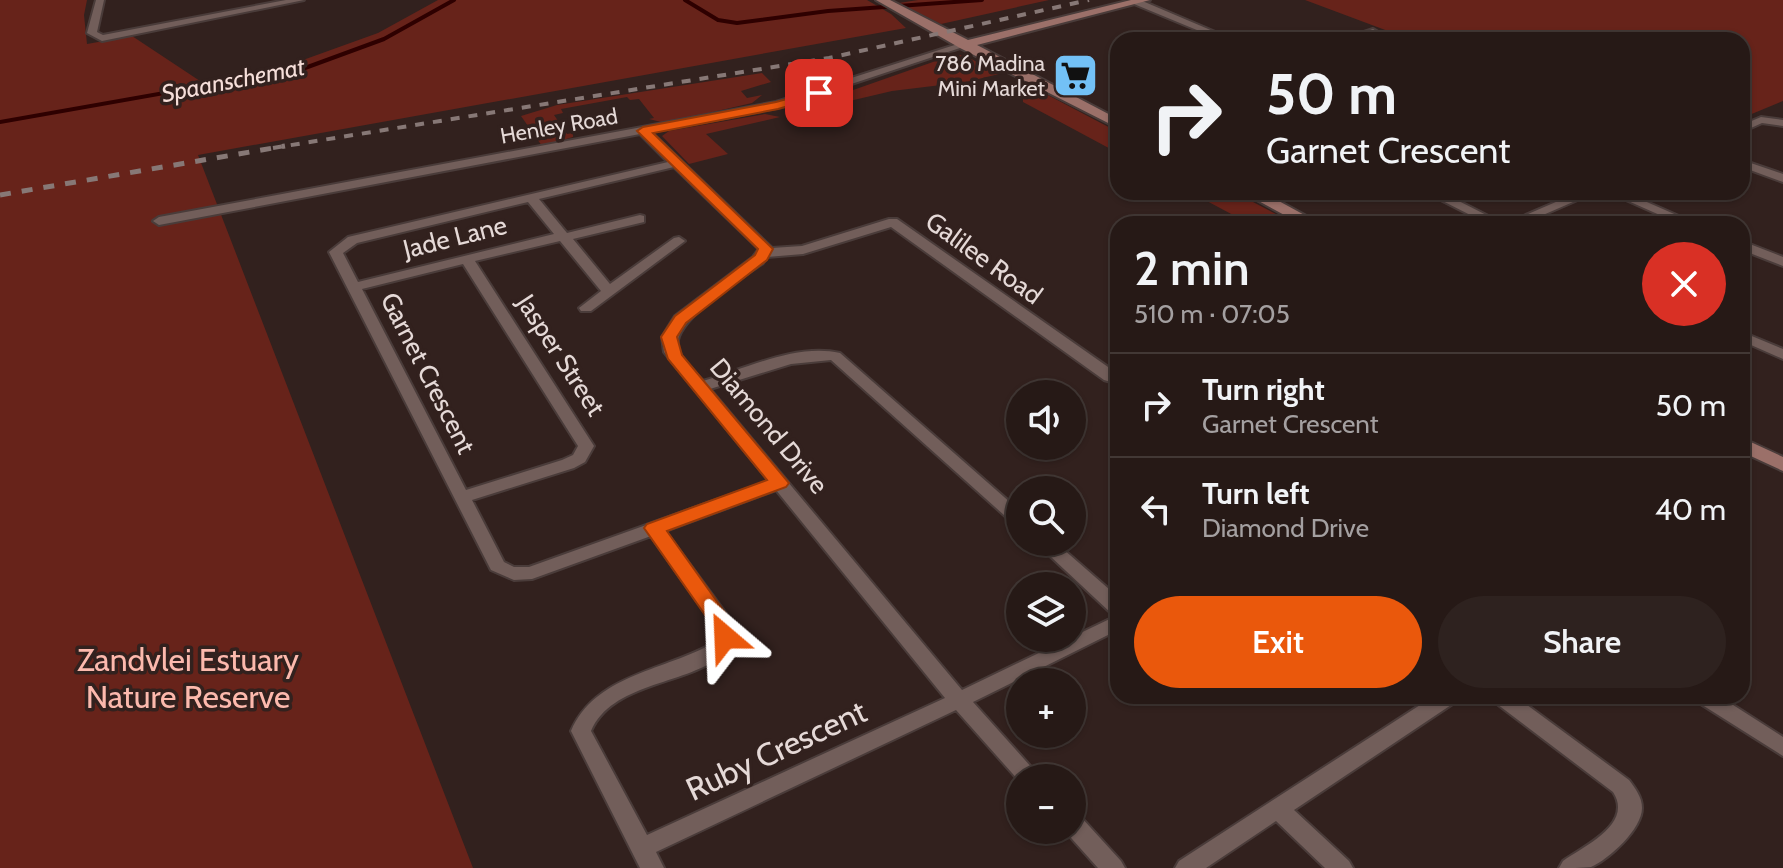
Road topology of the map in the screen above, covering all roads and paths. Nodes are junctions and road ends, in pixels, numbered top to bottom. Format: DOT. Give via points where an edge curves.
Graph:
graph roads {
  1 [pos="100,0"];
  2 [pos="300,0"];
  3 [pos="883,1"];
  4 [pos="1140,1"];
  5 [pos="1211,32"];
  6 [pos="964,45"];
  7 [pos="1110,120"];
  8 [pos="1783,123"];
  9 [pos="1750,125"];
  10 [pos="643,131"];
  11 [pos="677,163"];
  12 [pos="1750,166"];
  13 [pos="1783,178"];
  14 [pos="531,198"];
  15 [pos="1266,200"];
  16 [pos="1448,200"];
  17 [pos="1570,200"];
  18 [pos="1633,200"];
  19 [pos="1297,216"];
  20 [pos="1481,216"];
  21 [pos="1531,216"];
  22 [pos="1672,216"];
  23 [pos="640,219"];
  24 [pos="159,221"];
  25 [pos="567,237"];
  26 [pos="679,241"];
  27 [pos="1750,248"];
  28 [pos="764,253"];
  29 [pos="467,259"];
  30 [pos="1783,262"];
  31 [pos="355,287"];
  32 [pos="609,291"];
  33 [pos="586,308"];
  34 [pos="1750,340"];
  35 [pos="1783,355"];
  36 [pos="1110,377"];
  37 [pos="701,387"];
  38 [pos="1750,448"];
  39 [pos="1783,465"];
  40 [pos="780,483"];
  41 [pos="462,497"];
  42 [pos="1006,508"];
  43 [pos="654,528"];
  44 [pos="1060,556"];
  45 [pos="1110,601"];
  46 [pos="1110,626"];
  47 [pos="959,700"];
  48 [pos="1438,704"];
  49 [pos="1511,704"];
  50 [pos="1715,704"];
  51 [pos="1783,748"];
  52 [pos="1017,764"];
  53 [pos="1278,809"];
  54 [pos="1086,838"];
  55 [pos="647,858"];
  56 [pos="1113,868"];
  57 [pos="1187,868"];
  58 [pos="1341,868"];
  59 [pos="1571,868"];
  1 -- 2 [label="street" via="92,33 102,38"];
  3 -- 6 [label="main road"];
  4 -- 5 [label="street"];
  4 -- 6 [label="main road"];
  6 -- 7 [label="main road"];
  6 -- 10 [label="street, Henley Road" via="785,104"];
  8 -- 9 [label="street" via="1761,120"];
  10 -- 11 [label="street"];
  10 -- 24 [label="street, Henley Road"];
  11 -- 14 [label="street, Garnet Crescent"];
  11 -- 28 [label="street" via="762,243"];
  12 -- 13 [label="street"];
  14 -- 25 [label="street"];
  14 -- 31 [label="street, Garnet Crescent" via="346,243 336,252"];
  15 -- 19 [label="main road"];
  16 -- 20 [label="street"];
  17 -- 21 [label="street"];
  18 -- 22 [label="street"];
  23 -- 25 [label="street, Jade Lane"];
  25 -- 29 [label="street, Jade Lane"];
  25 -- 32 [label="street"];
  26 -- 32 [label="street"];
  27 -- 30 [label="street"];
  28 -- 36 [label="street, Galilee Road" via="803,250 893,222"];
  28 -- 37 [label="street, Diamond Drive" via="680,319 671,332 671,352"];
  29 -- 31 [label="street, Jade Lane"];
  29 -- 41 [label="street, Jasper Street" via="586,446 568,464"];
  31 -- 41 [label="street, Garnet Crescent"];
  32 -- 33 [label="street"];
  34 -- 35 [label="street"];
  37 -- 40 [label="street, Diamond Drive"];
  37 -- 42 [label="street" via="799,358 835,356"];
  38 -- 39 [label="main road"];
  40 -- 43 [label="street, Garnet Crescent"];
  40 -- 47 [label="street, Diamond Drive"];
  41 -- 43 [label="street, Garnet Crescent" via="497,566 519,575"];
  43 -- 55 [label="street" via="723,624 725,637 702,658 602,701 582,725 583,738"];
  44 -- 45 [label="street"];
  46 -- 47 [label="street, Ruby Crescent"];
  47 -- 52 [label="street, Diamond Drive"];
  47 -- 55 [label="street, Ruby Crescent"];
  48 -- 53 [label="street"];
  49 -- 59 [label="street" via="1621,786 1632,802 1628,823"];
  50 -- 51 [label="street"];
  53 -- 57 [label="street"];
  53 -- 58 [label="street"];
  54 -- 56 [label="street"];
}
